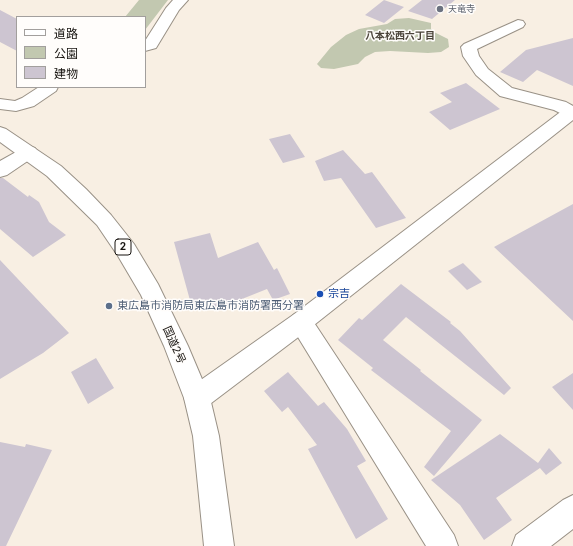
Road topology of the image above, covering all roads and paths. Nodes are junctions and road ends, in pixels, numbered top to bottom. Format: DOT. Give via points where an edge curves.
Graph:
graph roads {
  1 [pos="180,0"];
  2 [pos="518,24"];
  3 [pos="146,46"];
  4 [pos="49,88"];
  5 [pos="0,104"];
  6 [pos="573,111"];
  7 [pos="0,134"];
  8 [pos="29,152"];
  9 [pos="0,170"];
  10 [pos="301,322"];
  11 [pos="197,398"];
  12 [pos="573,510"];
  13 [pos="219,546"];
  14 [pos="443,546"];
  15 [pos="526,546"];
  1 -- 3 [label="main road" via="151,44"];
  2 -- 6 [label="main road" via="469,47 471,56 482,72 506,92"];
  4 -- 5 [label="main road" via="28,102 16,106"];
  6 -- 10 [label="main road"];
  7 -- 8 [label="main road, 国道2号 / 2"];
  8 -- 9 [label="main road"];
  8 -- 11 [label="main road, 国道2号 / 2" via="79,194 104,220 126,250 150,291"];
  10 -- 11 [label="main road"];
  10 -- 14 [label="main road"];
  11 -- 13 [label="main road, 国道2号 / 2" via="206,436"];
  12 -- 15 [label="main road"];
}
